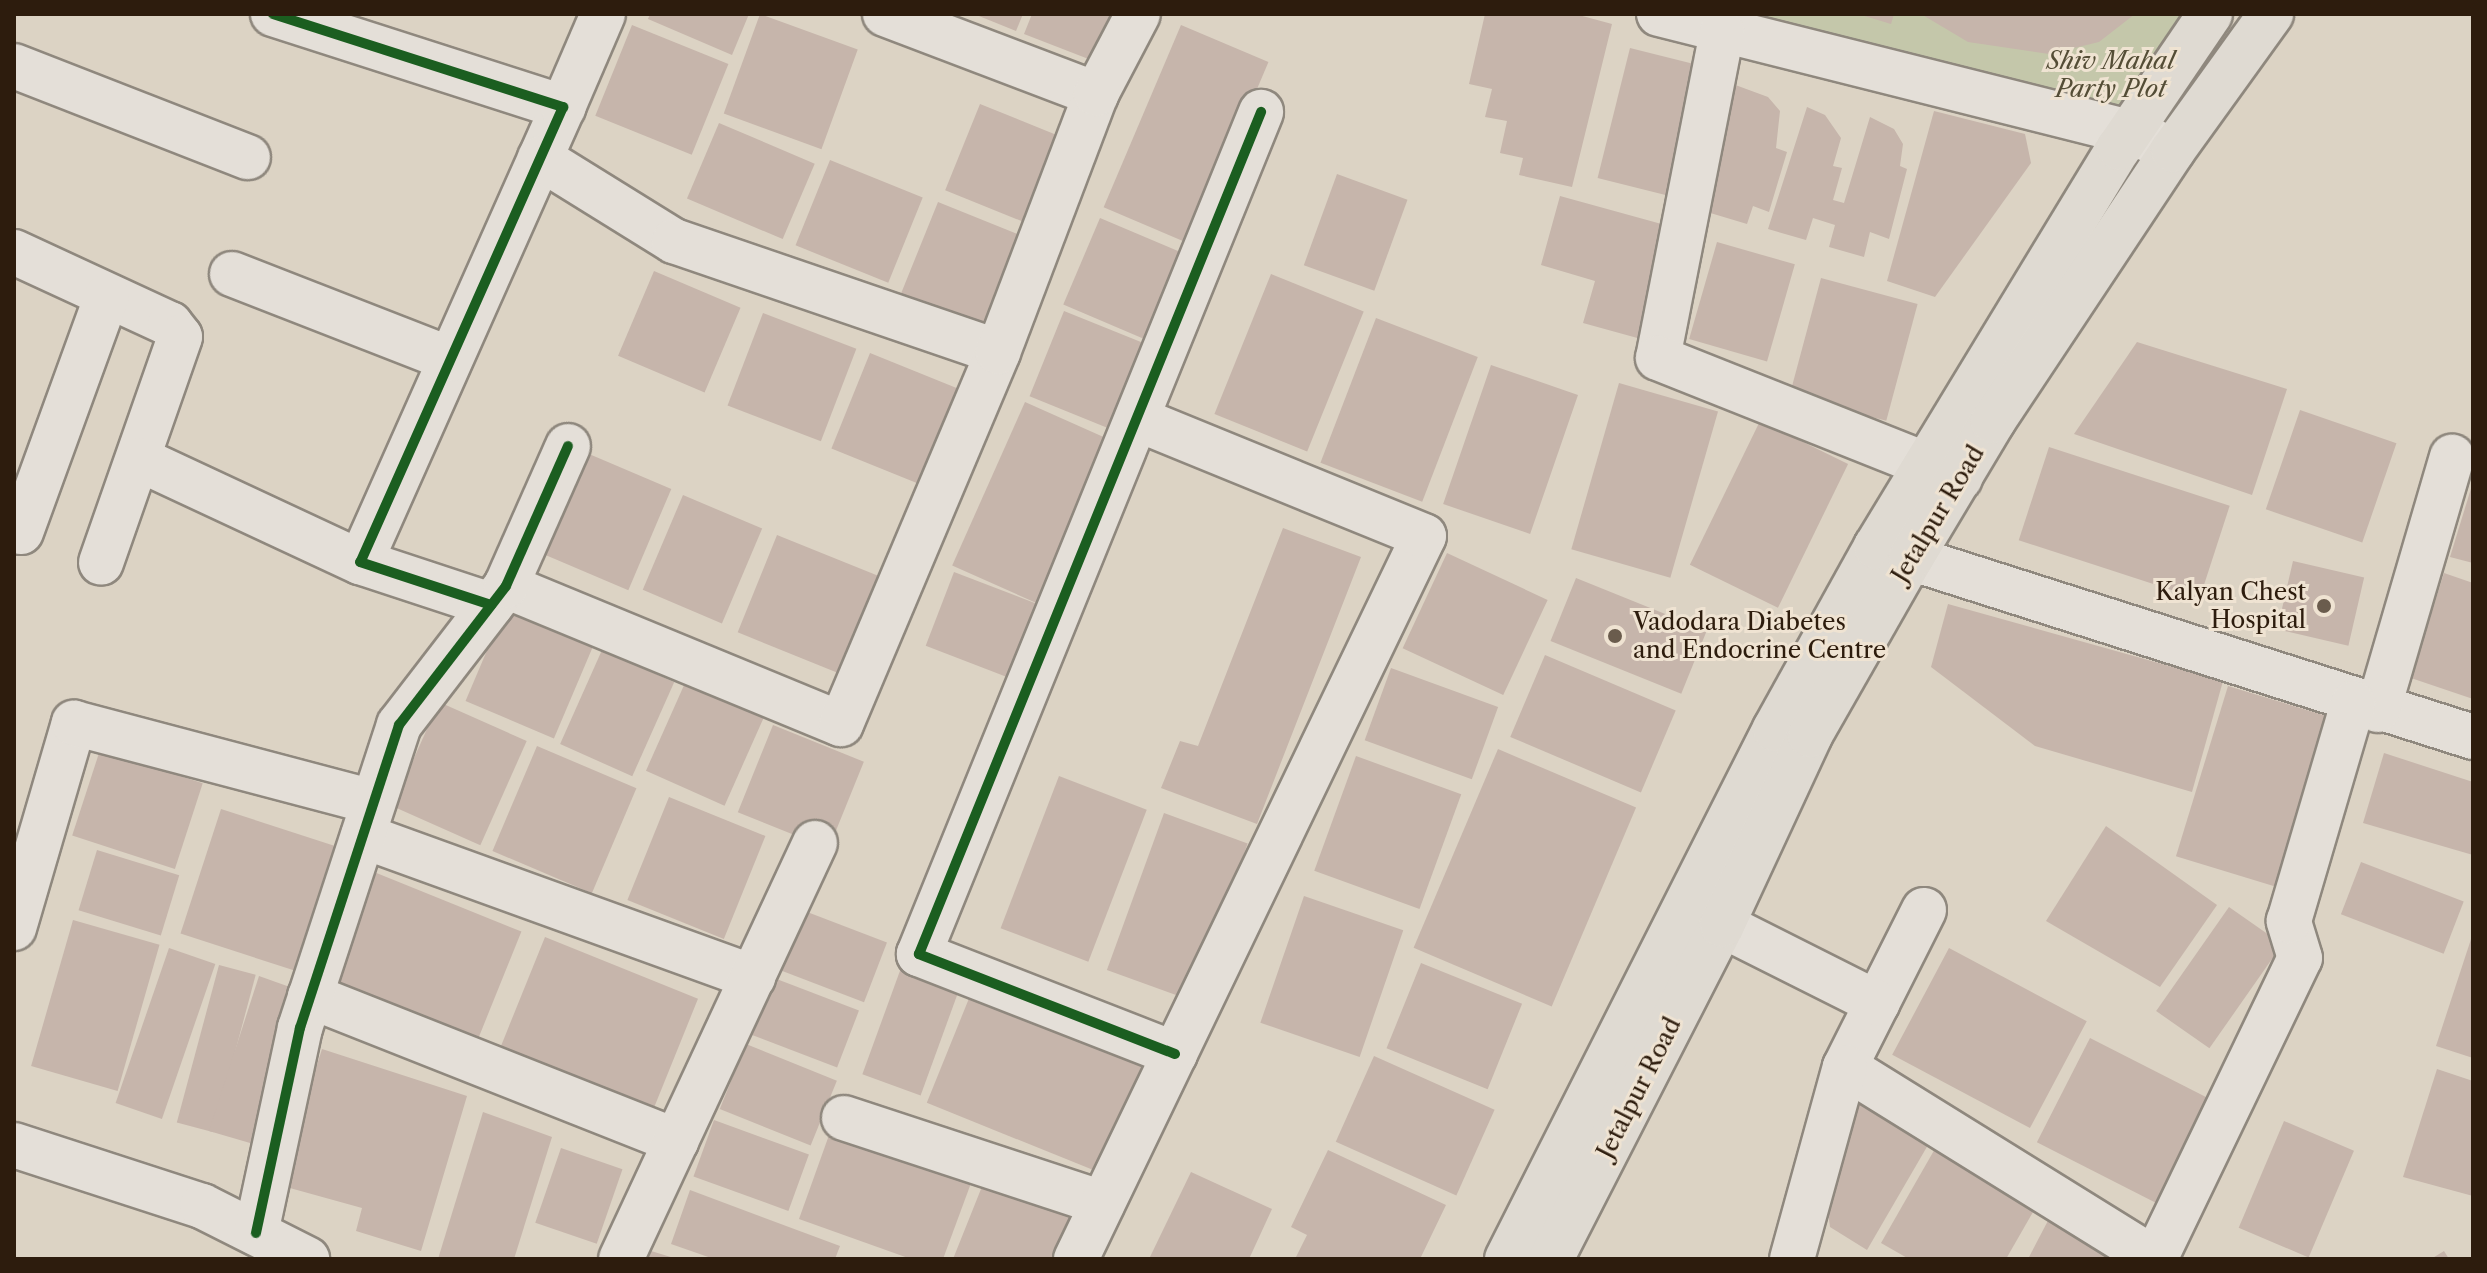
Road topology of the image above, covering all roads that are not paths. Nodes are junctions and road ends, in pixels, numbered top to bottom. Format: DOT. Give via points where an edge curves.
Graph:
graph roads {
  1 [pos="603,14"];
  2 [pos="885,14"];
  3 [pos="1138,14"];
  4 [pos="1659,14"];
  5 [pos="2210,14"];
  6 [pos="2271,14"];
  7 [pos="301,18"];
  8 [pos="1722,32"];
  9 [pos="14,66"];
  10 [pos="1096,94"];
  11 [pos="563,107"];
  12 [pos="1261,112"];
  13 [pos="2130,132"];
  14 [pos="2173,150"];
  15 [pos="248,157"];
  16 [pos="540,158"];
  17 [pos="14,252"];
  18 [pos="232,274"];
  19 [pos="107,296"];
  20 [pos="998,352"];
  21 [pos="450,359"];
  22 [pos="1137,419"];
  23 [pos="568,446"];
  24 [pos="2452,457"];
  25 [pos="141,460"];
  26 [pos="1942,471"];
  27 [pos="21,532"];
  28 [pos="1894,553"];
  29 [pos="360,562"];
  30 [pos="101,563"];
  31 [pos="498,595"];
  32 [pos="2365,706"];
  33 [pos="2473,737"];
  34 [pos="368,819"];
  35 [pos="815,843"];
  36 [pos="1924,910"];
  37 [pos="1722,925"];
  38 [pos="14,928"];
  39 [pos="753,977"];
  40 [pos="310,996"];
  41 [pos="1877,1003"];
  42 [pos="1175,1054"];
  43 [pos="1845,1067"];
  44 [pos="844,1118"];
  45 [pos="676,1141"];
  46 [pos="15,1149"];
  47 [pos="1102,1203"];
  48 [pos="256,1233"];
  49 [pos="307,1259"];
  50 [pos="621,1259"];
  51 [pos="1076,1259"];
  52 [pos="1507,1259"];
  53 [pos="1551,1259"];
  54 [pos="1792,1259"];
  55 [pos="2155,1259"];
  1 -- 11 [label="street"];
  2 -- 10 [label="street"];
  3 -- 10 [label="street"];
  4 -- 8 [label="street"];
  5 -- 13 [label="main road, Jetalpur Road"];
  6 -- 14 [label="main road, Jetalpur Road"];
  7 -- 11 [label="street"];
  8 -- 13 [label="street"];
  8 -- 26 [label="street" via="1658,358"];
  9 -- 15 [label="street"];
  10 -- 20 [label="street"];
  11 -- 16 [label="street"];
  12 -- 22 [label="street"];
  13 -- 14 [label="street"];
  13 -- 26 [label="main road, Jetalpur Road"];
  14 -- 26 [label="main road, Jetalpur Road"];
  16 -- 20 [label="street" via="674,241"];
  16 -- 21 [label="street"];
  17 -- 19 [label="street"];
  18 -- 21 [label="street"];
  19 -- 25 [label="street" via="170,324 180,337"];
  19 -- 27 [label="street"];
  20 -- 31 [label="street" via="841,724"];
  21 -- 29 [label="street"];
  22 -- 42 [label="street" via="919,954"];
  22 -- 42 [label="street" via="1424,536"];
  23 -- 31 [label="street"];
  24 -- 32 [label="street"];
  25 -- 29 [label="street"];
  25 -- 30 [label="street"];
  26 -- 28 [label="main road, Jetalpur Road"];
  28 -- 32 [label="street"];
  28 -- 37 [label="main road, Jetalpur Road"];
  28 -- 52 [label="main road, Jetalpur Road" via="1775,729"];
  29 -- 31 [label="street"];
  31 -- 34 [label="street" via="399,725"];
  32 -- 33 [label="street"];
  32 -- 55 [label="street" via="2289,921 2300,958"];
  34 -- 38 [label="street" via="74,723"];
  34 -- 39 [label="street"];
  34 -- 40 [label="street"];
  35 -- 39 [label="street"];
  36 -- 41 [label="street"];
  37 -- 41 [label="street"];
  37 -- 53 [label="main road, Jetalpur Road"];
  39 -- 45 [label="street"];
  40 -- 45 [label="street"];
  40 -- 48 [label="street"];
  41 -- 43 [label="street"];
  42 -- 47 [label="street"];
  43 -- 54 [label="street"];
  43 -- 55 [label="street"];
  44 -- 47 [label="street"];
  45 -- 50 [label="street"];
  46 -- 48 [label="street" via="202,1206"];
  47 -- 51 [label="street"];
  48 -- 49 [label="street"];
}
